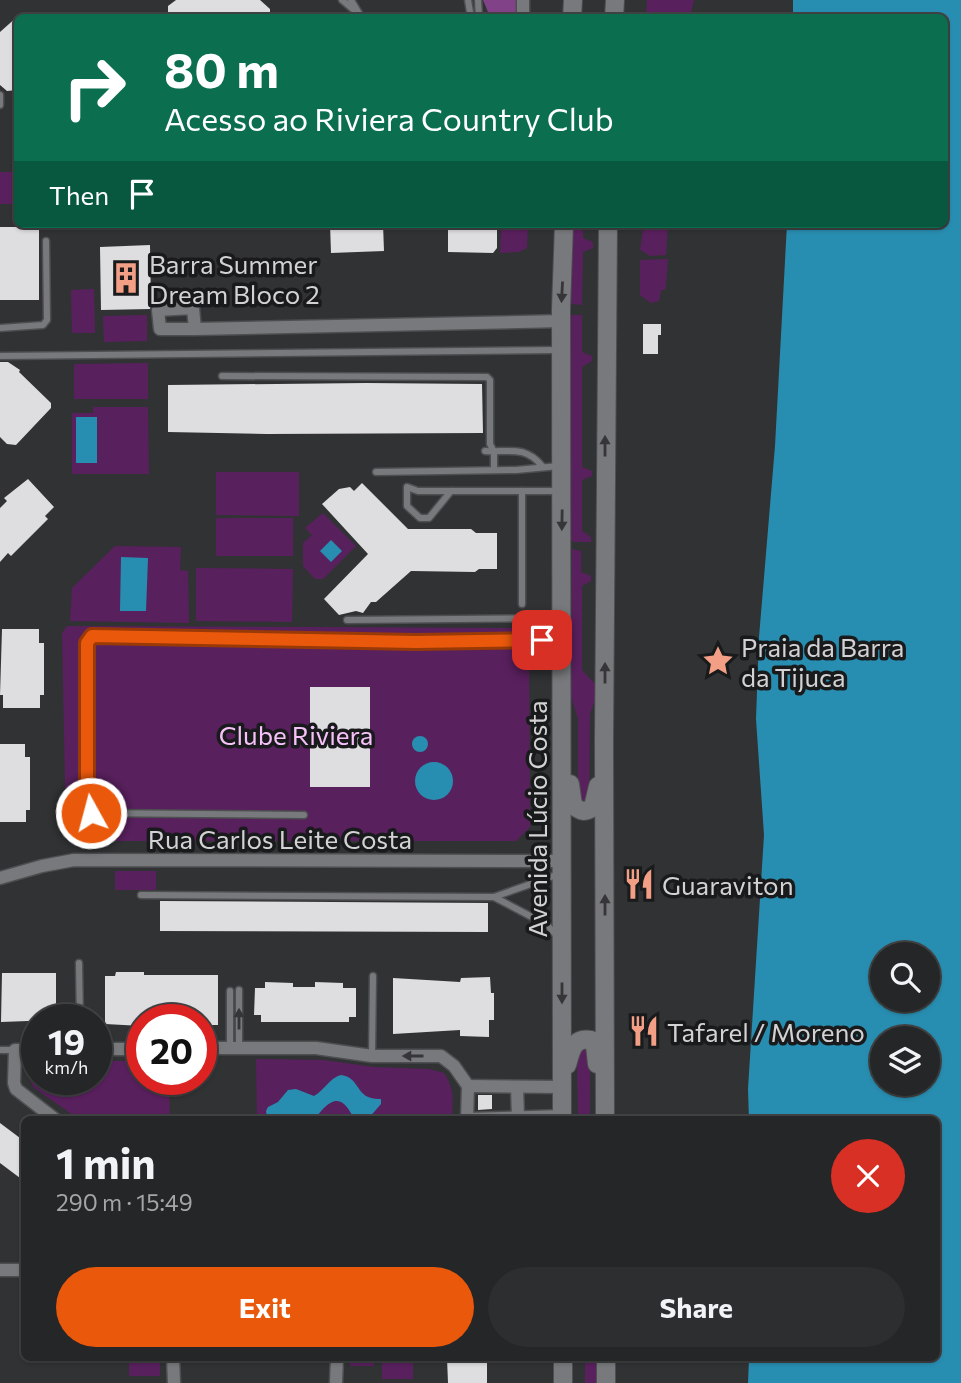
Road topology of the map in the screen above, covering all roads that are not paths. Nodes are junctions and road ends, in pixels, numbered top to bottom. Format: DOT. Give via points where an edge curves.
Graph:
graph roads {
  1 [pos="342,0"];
  2 [pos="359,14"];
  3 [pos="0,95"];
  4 [pos="0,105"];
  5 [pos="564,228"];
  6 [pos="608,228"];
  7 [pos="46,241"];
  8 [pos="562,321"];
  9 [pos="0,328"];
  10 [pos="195,329"];
  11 [pos="562,350"];
  12 [pos="0,356"];
  13 [pos="222,376"];
  14 [pos="485,451"];
  15 [pos="494,452"];
  16 [pos="542,466"];
  17 [pos="562,466"];
  18 [pos="494,471"];
  19 [pos="376,472"];
  20 [pos="451,491"];
  21 [pos="522,491"];
  22 [pos="562,491"];
  23 [pos="522,604"];
  24 [pos="562,618"];
  25 [pos="347,620"];
  26 [pos="562,639"];
  27 [pos="562,729"];
  28 [pos="604,741"];
  29 [pos="304,815"];
  30 [pos="563,867"];
  31 [pos="0,878"];
  32 [pos="141,895"];
  33 [pos="494,897"];
  34 [pos="563,944"];
  35 [pos="79,963"];
  36 [pos="373,976"];
  37 [pos="239,990"];
  38 [pos="230,991"];
  39 [pos="80,1004"];
  40 [pos="217,1048"];
  41 [pos="234,1048"];
  42 [pos="0,1050"];
  43 [pos="15,1050"];
  44 [pos="21,1050"];
  45 [pos="372,1056"];
  46 [pos="562,1084"];
  47 [pos="468,1086"];
  48 [pos="517,1087"];
  49 [pos="51,1116"];
  50 [pos="468,1116"];
  51 [pos="518,1116"];
  52 [pos="562,1116"];
  53 [pos="604,1116"];
  54 [pos="605,1116"];
  55 [pos="0,1270"];
  56 [pos="21,1270"];
  57 [pos="173,1361"];
  58 [pos="337,1361"];
  59 [pos="563,1361"];
  60 [pos="606,1361"];
  61 [pos="173,1383"];
  62 [pos="337,1383"];
  63 [pos="563,1383"];
  64 [pos="606,1383"];
  1 -- 2 [label="lane"];
  3 -- 4 [label="lane"];
  5 -- 8 [label="main road, Avenida Lúcio Costa, one-way"];
  28 -- 6 [label="main road, one-way"];
  7 -- 9 [label="lane" via="47,320 43,325"];
  8 -- 10 [label="street"];
  8 -- 11 [label="main road, Avenida Lúcio Costa"];
  11 -- 12 [label="lane"];
  11 -- 17 [label="main road, Avenida Lúcio Costa"];
  13 -- 15 [label="lane" via="487,377"];
  14 -- 15 [label="lane"];
  15 -- 16 [label="lane" via="515,450"];
  15 -- 18 [label="lane"];
  16 -- 17 [label="lane"];
  16 -- 18 [label="lane"];
  17 -- 22 [label="main road, Avenida Lúcio Costa"];
  18 -- 19 [label="lane"];
  20 -- 20 [label="lane" via="407,487 407,506 420,518 429,518"];
  20 -- 21 [label="lane"];
  21 -- 22 [label="lane"];
  21 -- 23 [label="lane"];
  22 -- 24 [label="main road, Avenida Lúcio Costa, one-way"];
  24 -- 25 [label="lane"];
  24 -- 26 [label="main road, Avenida Lúcio Costa"];
  26 -- 27 [label="main road, Avenida Lúcio Costa"];
  26 -- 29 [label="lane" via="88,639 87,806 91,813"];
  27 -- 28 [label="main road" via="573,806 581,812 593,807"];
  27 -- 30 [label="main road, Avenida Lúcio Costa"];
  54 -- 28 [label="main road, one-way"];
  30 -- 31 [label="street, Rua Carlos Leite Costa" via="74,860"];
  30 -- 33 [label="lane"];
  30 -- 34 [label="main road, Avenida Lúcio Costa"];
  32 -- 33 [label="lane"];
  33 -- 34 [label="lane" via="547,925"];
  34 -- 46 [label="main road, Avenida Lúcio Costa, one-way"];
  35 -- 39 [label="lane"];
  36 -- 45 [label="lane"];
  41 -- 37 [label="lane, one-way"];
  38 -- 41 [label="lane"];
  40 -- 41 [label="street"];
  41 -- 45 [label="street" via="316,1048"];
  42 -- 43 [label="lane"];
  43 -- 44 [label="street"];
  43 -- 49 [label="street" via="16,1089"];
  47 -- 45 [label="street, one-way" via="441,1056"];
  46 -- 48 [label="street"];
  46 -- 52 [label="main road, Avenida Lúcio Costa"];
  46 -- 53 [label="main road" via="573,1047 577,1041 591,1040"];
  47 -- 48 [label="street"];
  47 -- 50 [label="street"];
  48 -- 51 [label="street"];
  55 -- 56 [label="street"];
  57 -- 61 [label="street"];
  58 -- 62 [label="street"];
  59 -- 63 [label="main road"];
  60 -- 64 [label="main road"];
}
